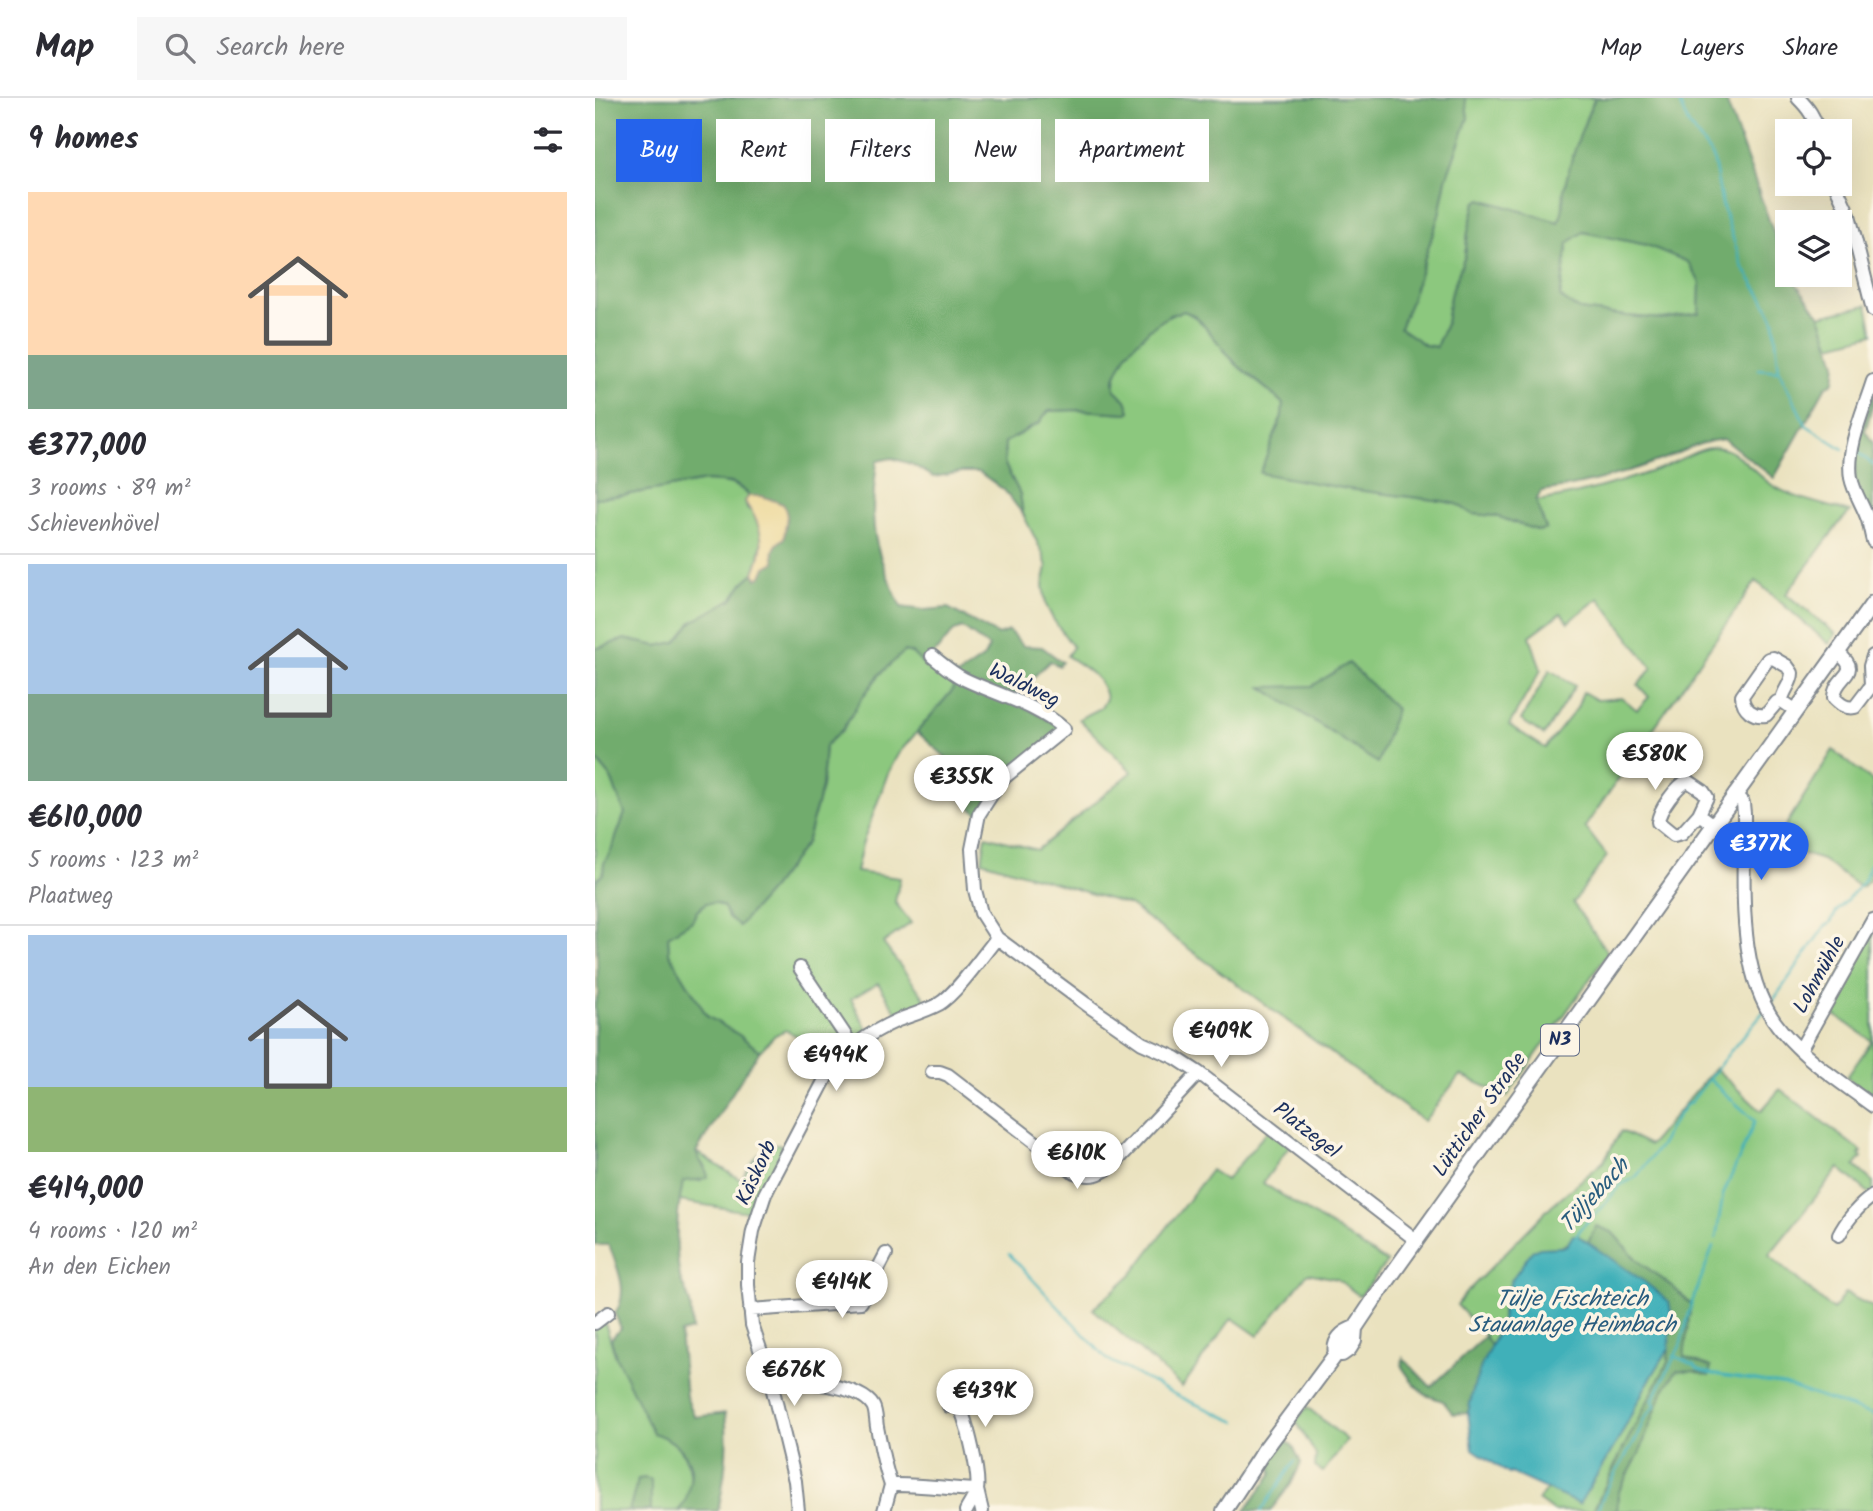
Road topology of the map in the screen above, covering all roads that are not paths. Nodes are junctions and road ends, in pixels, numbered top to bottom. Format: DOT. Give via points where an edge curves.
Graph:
graph roads {
  1 [pos="1798,98"];
  2 [pos="1814,119"];
  3 [pos="1841,196"];
  4 [pos="1873,310"];
  5 [pos="1873,381"];
  6 [pos="1873,541"];
  7 [pos="1873,603"];
  8 [pos="1838,653"];
  9 [pos="932,656"];
  10 [pos="1873,656"];
  11 [pos="1782,701"];
  12 [pos="1795,710"];
  13 [pos="1735,794"];
  14 [pos="1699,814"];
  15 [pos="1714,825"];
  16 [pos="1873,920"];
  17 [pos="997,938"];
  18 [pos="800,968"];
  19 [pos="853,1046"];
  20 [pos="1800,1050"];
  21 [pos="932,1072"];
  22 [pos="1199,1073"];
  23 [pos="1873,1106"];
  24 [pos="1873,1196"];
  25 [pos="1839,1235"];
  26 [pos="1416,1240"];
  27 [pos="886,1254"];
  28 [pos="750,1310"];
  29 [pos="608,1314"];
  30 [pos="595,1323"];
  31 [pos="771,1382"];
  32 [pos="949,1406"];
  33 [pos="891,1485"];
  34 [pos="977,1490"];
  35 [pos="797,1511"];
  36 [pos="884,1511"];
  37 [pos="966,1511"];
  38 [pos="982,1511"];
  39 [pos="1224,1511"];
  1 -- 2 [label="street"];
  3 -- 4 [label="street"];
  5 -- 6 [label="street" via="1850,467"];
  7 -- 8 [label="main road, Lütticher Straße / N3"];
  8 -- 10 [label="street" via="1847,660 1849,670 1834,698 1849,709 1871,687"];
  8 -- 12 [label="main road, Lütticher Straße / N3"];
  9 -- 17 [label="street, Waldweg" via="958,675 1038,710 1064,729 1001,780 979,814 972,849 975,890 981,913"];
  11 -- 11 [label="street" via="1758,716 1742,703 1742,696 1768,659 1787,666 1792,673"];
  11 -- 12 [label="street"];
  12 -- 13 [label="main road, Lütticher Straße / N3"];
  13 -- 15 [label="main road, Lütticher Straße / N3"];
  13 -- 20 [label="street" via="1744,813 1745,921 1755,987 1766,1010"];
  14 -- 15 [label="street"];
  15 -- 26 [label="main road, Lütticher Straße / N3"];
  16 -- 20 [label="street, Lohmühle"];
  17 -- 19 [label="street, Käskorb" via="951,995"];
  17 -- 22 [label="street, Platzegel" via="1142,1043"];
  18 -- 19 [label="street"];
  19 -- 28 [label="street, Käskorb" via="829,1072 765,1194 748,1262"];
  20 -- 23 [label="street"];
  21 -- 22 [label="street" via="948,1075 1074,1171 1093,1176 1114,1164"];
  22 -- 26 [label="street, Platzegel"];
  24 -- 25 [label="street"];
  26 -- 39 [label="main road, Lütticher Straße / N3" via="1355,1328 1349,1349 1336,1354"];
  27 -- 28 [label="street" via="861,1302"];
  28 -- 31 [label="street, Käskorb"];
  29 -- 30 [label="street"];
  31 -- 33 [label="street" via="800,1381 860,1394 873,1406"];
  31 -- 35 [label="street, Käskorb" via="795,1481"];
  32 -- 34 [label="street" via="959,1406 964,1416"];
  33 -- 34 [label="street"];
  33 -- 36 [label="street"];
  34 -- 37 [label="street"];
  34 -- 38 [label="street"];
}
